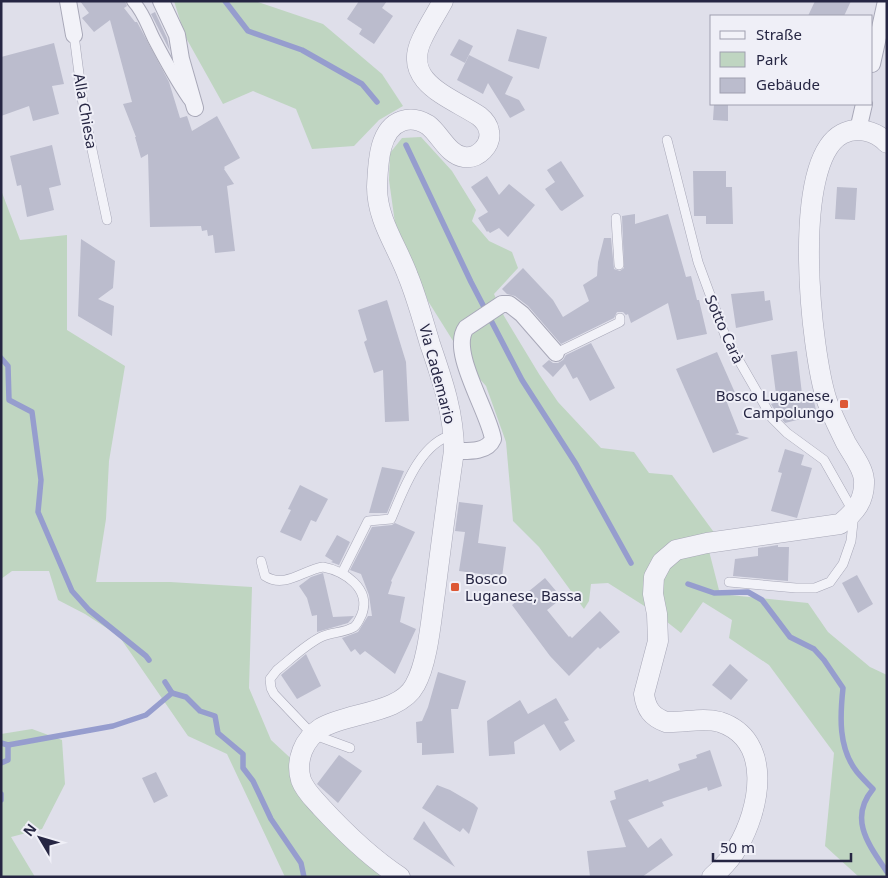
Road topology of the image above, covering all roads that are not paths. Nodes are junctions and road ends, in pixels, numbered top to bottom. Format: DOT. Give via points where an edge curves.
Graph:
graph roads {
  1 [pos="68,1"];
  2 [pos="133,1"];
  3 [pos="161,1"];
  4 [pos="443,1"];
  5 [pos="886,1"];
  6 [pos="74,35"];
  7 [pos="873,60"];
  8 [pos="864,105"];
  9 [pos="195,108"];
  10 [pos="858,130"];
  11 [pos="666,140"];
  12 [pos="887,143"];
  13 [pos="616,218"];
  14 [pos="107,220"];
  15 [pos="619,265"];
  16 [pos="620,318"];
  17 [pos="556,353"];
  18 [pos="454,443"];
  19 [pos="854,513"];
  20 [pos="261,561"];
  21 [pos="342,573"];
  22 [pos="730,582"];
  23 [pos="312,734"];
  24 [pos="350,748"];
  25 [pos="400,877"];
  26 [pos="712,877"];
  1 -- 6 [label="street, Alla Chiesa"];
  2 -- 9 [label="street" via="142,10 170,70"];
  3 -- 9 [label="street" via="177,35"];
  4 -- 18 [label="street, Via Cademario" via="422,40 416,67 430,85 479,116 485,122 490,138 480,153 464,157 451,150 434,130 421,122 400,121 389,131 382,146 377,190 381,215 408,275 444,387"];
  5 -- 7 [label="street"];
  6 -- 14 [label="lane, Alla Chiesa" via="84,112"];
  8 -- 10 [label="street"];
  10 -- 12 [label="street" via="872,132"];
  10 -- 19 [label="street" via="840,135 826,151 814,190 808,237 818,368 834,419 864,479 862,497"];
  11 -- 19 [label="lane, Sotto Carà" via="698,262 726,338 772,418 786,433 824,460"];
  13 -- 15 [label="lane"];
  16 -- 17 [label="lane" via="620,322"];
  17 -- 18 [label="street" via="509,304 498,306 466,328 463,340 466,370 492,438 489,445 476,450"];
  18 -- 21 [label="lane" via="443,438 428,451 408,479 391,519 368,521"];
  18 -- 23 [label="street, Via Cademario" via="429,636 415,686 398,702 331,723"];
  19 -- 22 [label="lane" via="844,564 830,582 814,588 796,588"];
  19 -- 26 [label="street" via="840,524 676,550 662,562 654,577 658,641 644,694 649,712 666,722 712,720 733,728 747,744 758,772 756,794 743,836 732,857"];
  20 -- 21 [label="lane" via="265,576 271,579 288,580 323,567"];
  21 -- 23 [label="lane" via="358,586 364,606 357,623 350,629 316,640 270,679 274,694"];
  23 -- 24 [label="lane"];
  23 -- 25 [label="street" via="300,756 305,788 356,843"];
}
